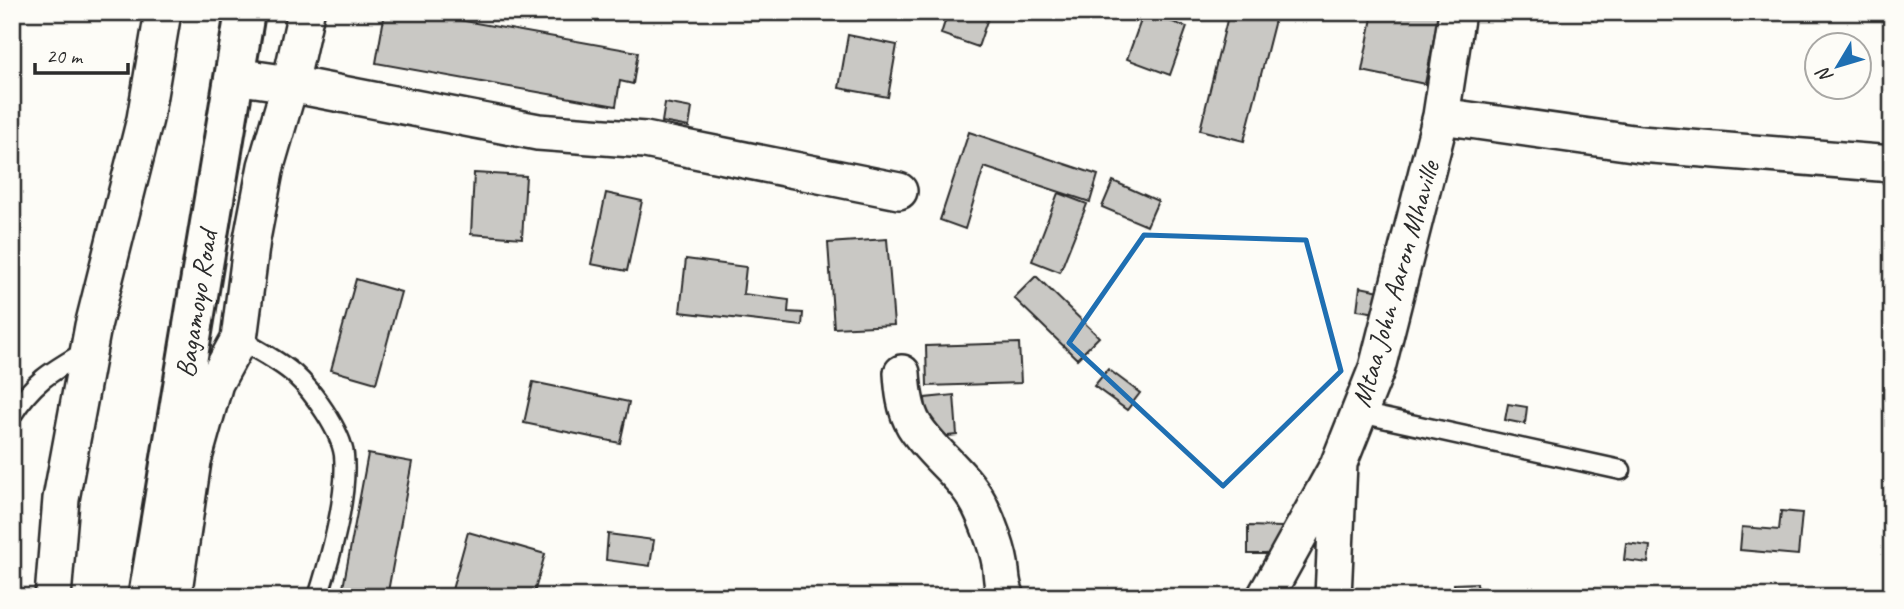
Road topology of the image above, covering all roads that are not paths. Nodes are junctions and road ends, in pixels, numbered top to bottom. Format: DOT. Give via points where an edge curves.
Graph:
graph roads {
  1 [pos="163,12"];
  2 [pos="245,12"];
  3 [pos="306,12"];
  4 [pos="1457,12"];
  5 [pos="235,76"];
  6 [pos="290,84"];
  7 [pos="1441,117"];
  8 [pos="1892,164"];
  9 [pos="899,191"];
  10 [pos="239,339"];
  11 [pos="89,349"];
  12 [pos="902,373"];
  13 [pos="1360,413"];
  14 [pos="12,415"];
  15 [pos="1339,463"];
  16 [pos="1621,470"];
  17 [pos="53,597"];
  18 [pos="148,597"];
  19 [pos="173,597"];
  20 [pos="318,597"];
  21 [pos="1007,597"];
  22 [pos="1265,597"];
  23 [pos="1333,597"];
  1 -- 11 [label="street" via="145,119"];
  2 -- 5 [label="highway, Bagamoyo Road"];
  3 -- 6 [label="street"];
  4 -- 7 [label="street, Mtaa John Aaron Mhaville"];
  5 -- 6 [label="street"];
  5 -- 18 [label="highway, Bagamoyo Road"];
  6 -- 9 [label="street" via="538,132 645,140"];
  6 -- 10 [label="street" via="266,166"];
  7 -- 8 [label="street" via="1640,144"];
  7 -- 13 [label="street, Mtaa John Aaron Mhaville" via="1377,368"];
  10 -- 19 [label="street" via="215,383 193,461"];
  10 -- 20 [label="lane" via="293,373 318,402 344,452 331,555"];
  11 -- 14 [label="lane" via="45,375"];
  11 -- 17 [label="street" via="61,499"];
  12 -- 21 [label="street" via="914,425 961,476 980,506"];
  13 -- 15 [label="street, Mtaa John Aaron Mhaville"];
  13 -- 16 [label="lane"];
  15 -- 22 [label="street"];
  15 -- 23 [label="street, Mtaa John Aaron Mhaville"];
}
